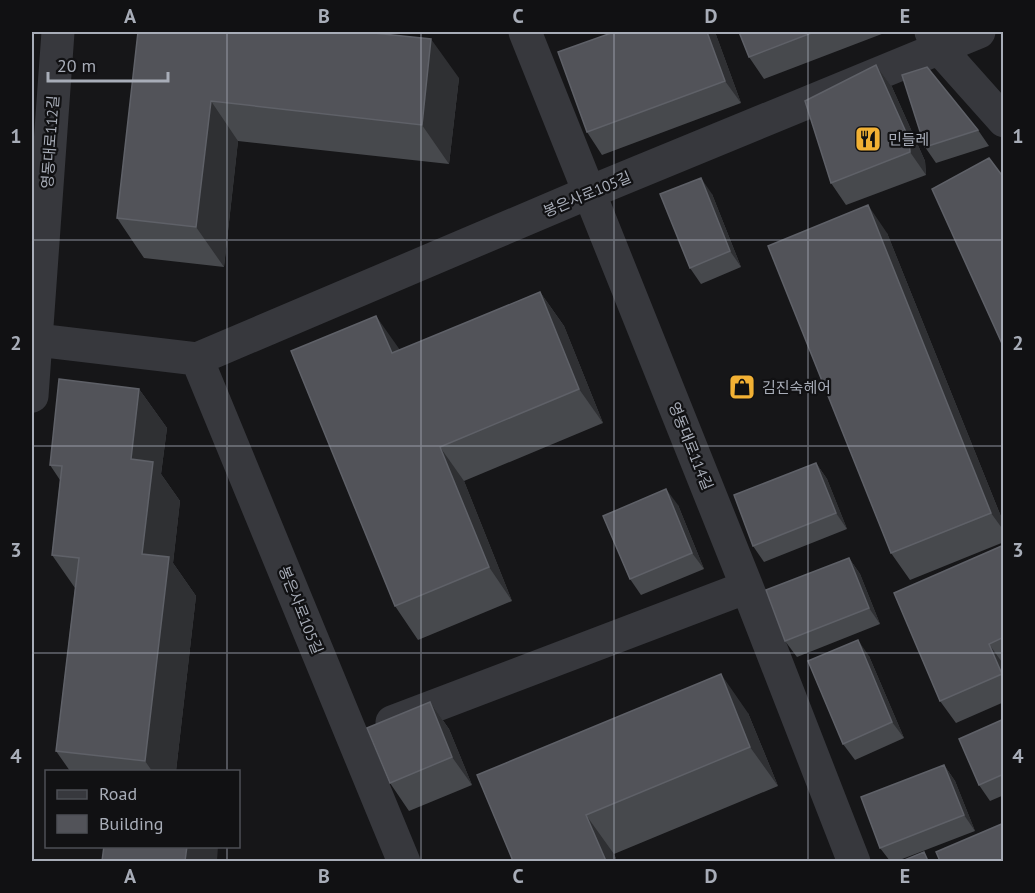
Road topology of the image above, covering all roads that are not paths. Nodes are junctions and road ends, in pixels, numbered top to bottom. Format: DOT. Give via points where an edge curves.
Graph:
graph roads {
  1 [pos="57,32"];
  2 [pos="525,32"];
  3 [pos="978,32"];
  4 [pos="934,39"];
  5 [pos="1004,121"];
  6 [pos="590,192"];
  7 [pos="37,340"];
  8 [pos="197,359"];
  9 [pos="32,396"];
  10 [pos="747,587"];
  11 [pos="354,736"];
  12 [pos="404,861"];
  13 [pos="854,861"];
  1 -- 7 [label="street, 영동대로112길"];
  2 -- 6 [label="street, 영동대로114길"];
  3 -- 4 [label="street, 봉은사로105길"];
  4 -- 5 [label="street"];
  4 -- 6 [label="street, 봉은사로105길"];
  6 -- 8 [label="street, 봉은사로105길"];
  6 -- 10 [label="street, 영동대로114길"];
  7 -- 8 [label="street, 봉은사로105길"];
  7 -- 9 [label="street, 영동대로112길"];
  8 -- 11 [label="street, 봉은사로105길"];
  10 -- 11 [label="street"];
  10 -- 13 [label="street, 영동대로114길"];
  11 -- 12 [label="street, 봉은사로105길"];
}
